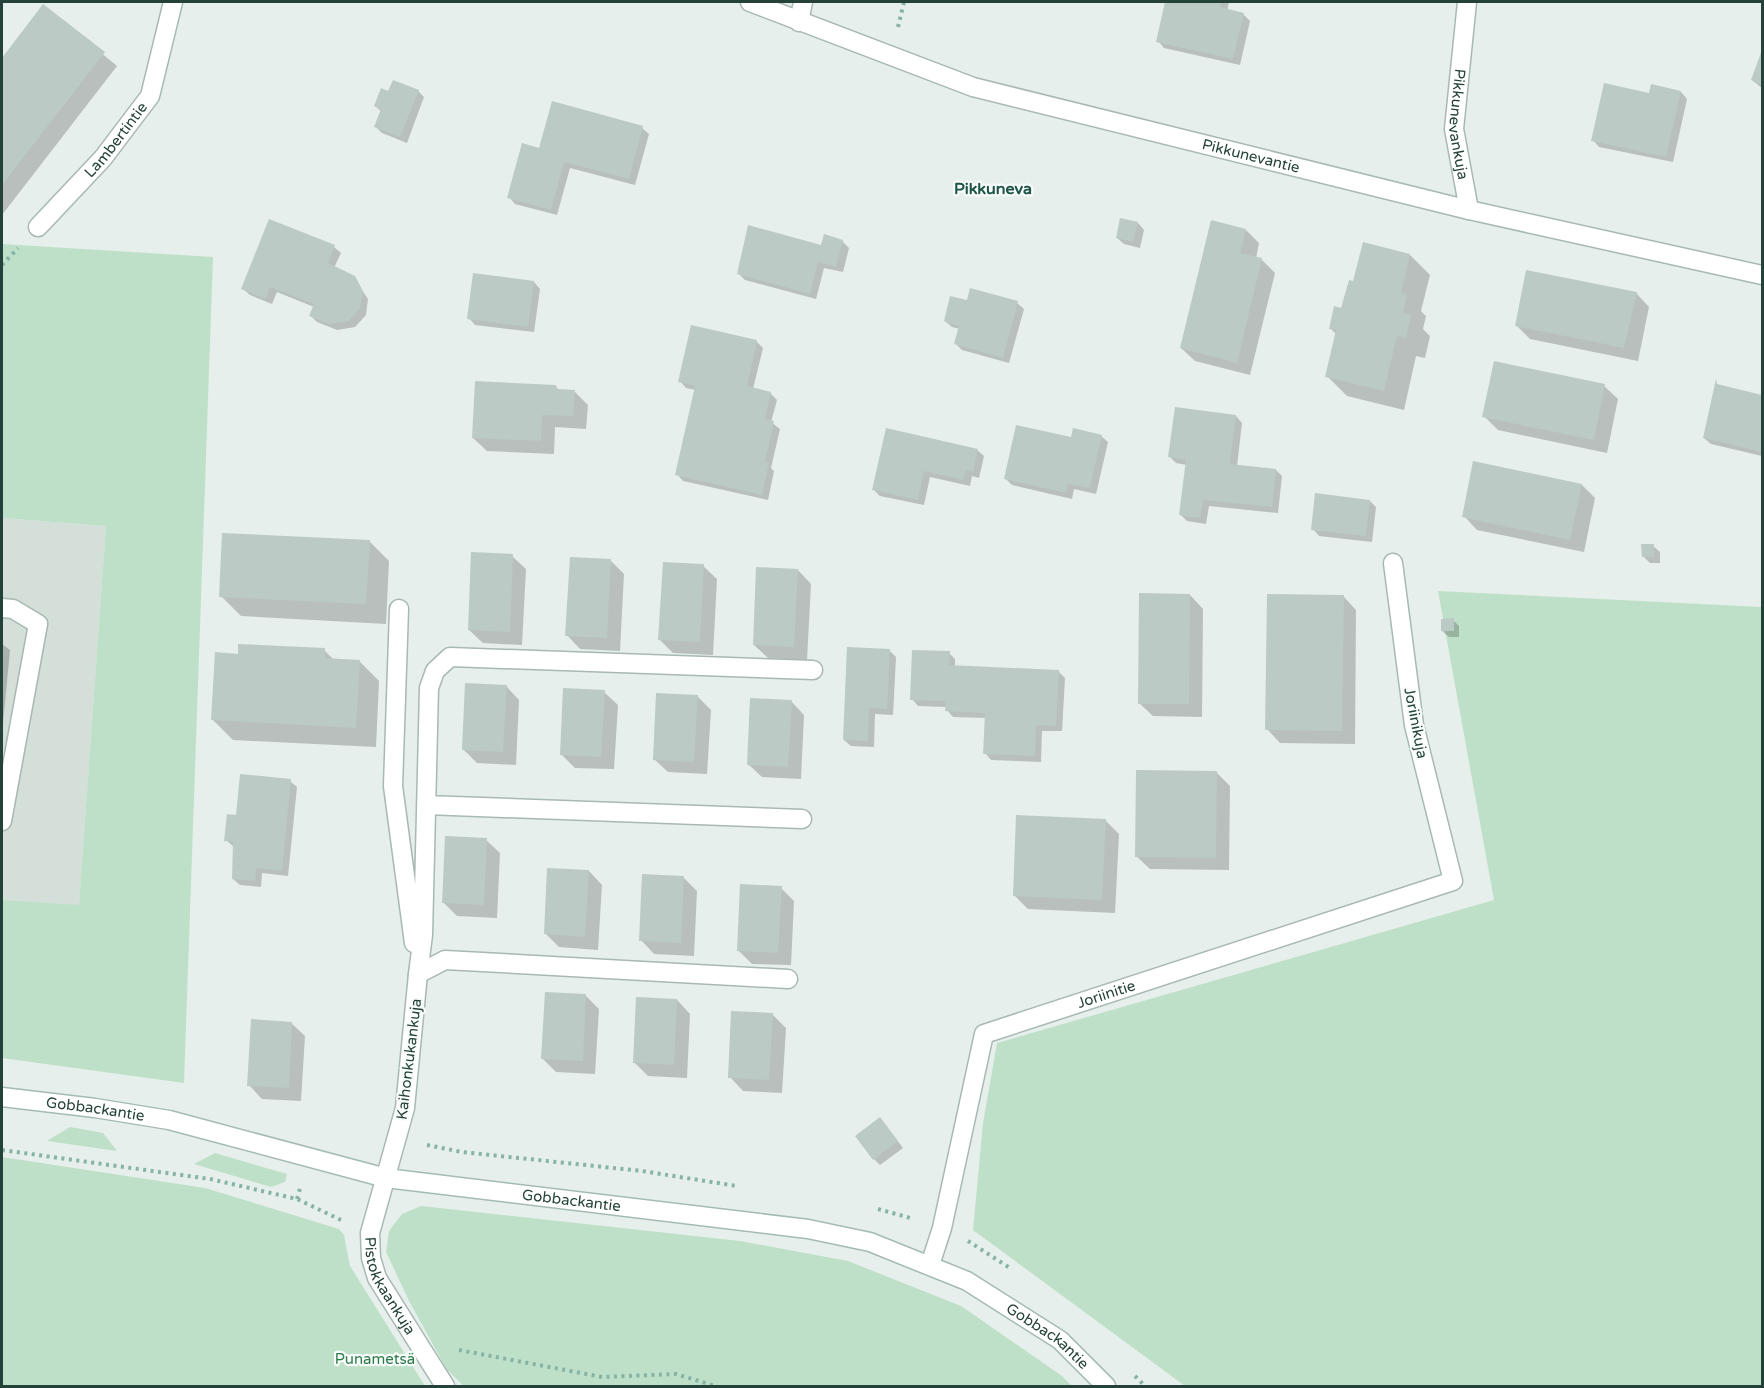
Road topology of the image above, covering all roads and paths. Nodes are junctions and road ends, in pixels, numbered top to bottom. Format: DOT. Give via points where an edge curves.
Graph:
graph roads {
  1 [pos="174,2"];
  2 [pos="750,2"];
  3 [pos="803,2"];
  4 [pos="904,2"];
  5 [pos="1467,2"];
  6 [pos="900,21"];
  7 [pos="799,22"];
  8 [pos="1469,210"];
  9 [pos="38,227"];
  10 [pos="1762,275"];
  11 [pos="1393,563"];
  12 [pos="2,608"];
  13 [pos="399,609"];
  14 [pos="813,670"];
  15 [pos="426,805"];
  16 [pos="802,819"];
  17 [pos="2,820"];
  18 [pos="1453,881"];
  19 [pos="418,974"];
  20 [pos="788,979"];
  21 [pos="2,1097"];
  22 [pos="398,1139"];
  23 [pos="2,1150"];
  24 [pos="386,1178"];
  25 [pos="747,1188"];
  26 [pos="877,1209"];
  27 [pos="942,1228"];
  28 [pos="370,1233"];
  29 [pos="930,1265"];
  30 [pos="416,1342"];
  31 [pos="445,1386"];
  32 [pos="715,1386"];
  33 [pos="1106,1386"];
  1 -- 9 [label="street, Lambertintie" via="150,96 103,158"];
  2 -- 7 [label="street, Pikkunevantie"];
  3 -- 7 [label="street"];
  4 -- 6 [label="path"];
  5 -- 8 [label="street, Pikkunevankuja" via="1454,129"];
  7 -- 8 [label="street, Pikkunevantie" via="973,87"];
  8 -- 10 [label="street, Pikkunevantie"];
  11 -- 18 [label="street, Joriinikuja" via="1414,726"];
  12 -- 17 [label="street" via="13,609 38,624"];
  13 -- 19 [label="street" via="393,786"];
  14 -- 15 [label="street" via="450,657 435,670 429,688"];
  15 -- 16 [label="street"];
  15 -- 19 [label="street" via="423,935"];
  18 -- 27 [label="street, Joriinitie" via="984,1034"];
  19 -- 20 [label="street" via="445,960"];
  19 -- 22 [label="street, Kaihonkukankuja" via="405,1108"];
  21 -- 24 [label="street, Gobbackantie" via="169,1120"];
  22 -- 24 [label="street, Kaihonkukankuja"];
  22 -- 25 [label="path" via="462,1152 642,1171"];
  23 -- 28 [label="path" via="210,1179 297,1199"];
  24 -- 28 [label="street, Pistokkaankuja"];
  24 -- 29 [label="street, Gobbackantie" via="808,1229 870,1242"];
  26 -- 27 [label="path"];
  27 -- 29 [label="street, Joriinitie"];
  28 -- 30 [label="street, Pistokkaankuja" via="377,1278"];
  29 -- 33 [label="street, Gobbackantie" via="967,1281 1060,1340"];
  30 -- 31 [label="street, Pistokkaankuja"];
  30 -- 32 [label="path" via="602,1377 676,1374"];
}
